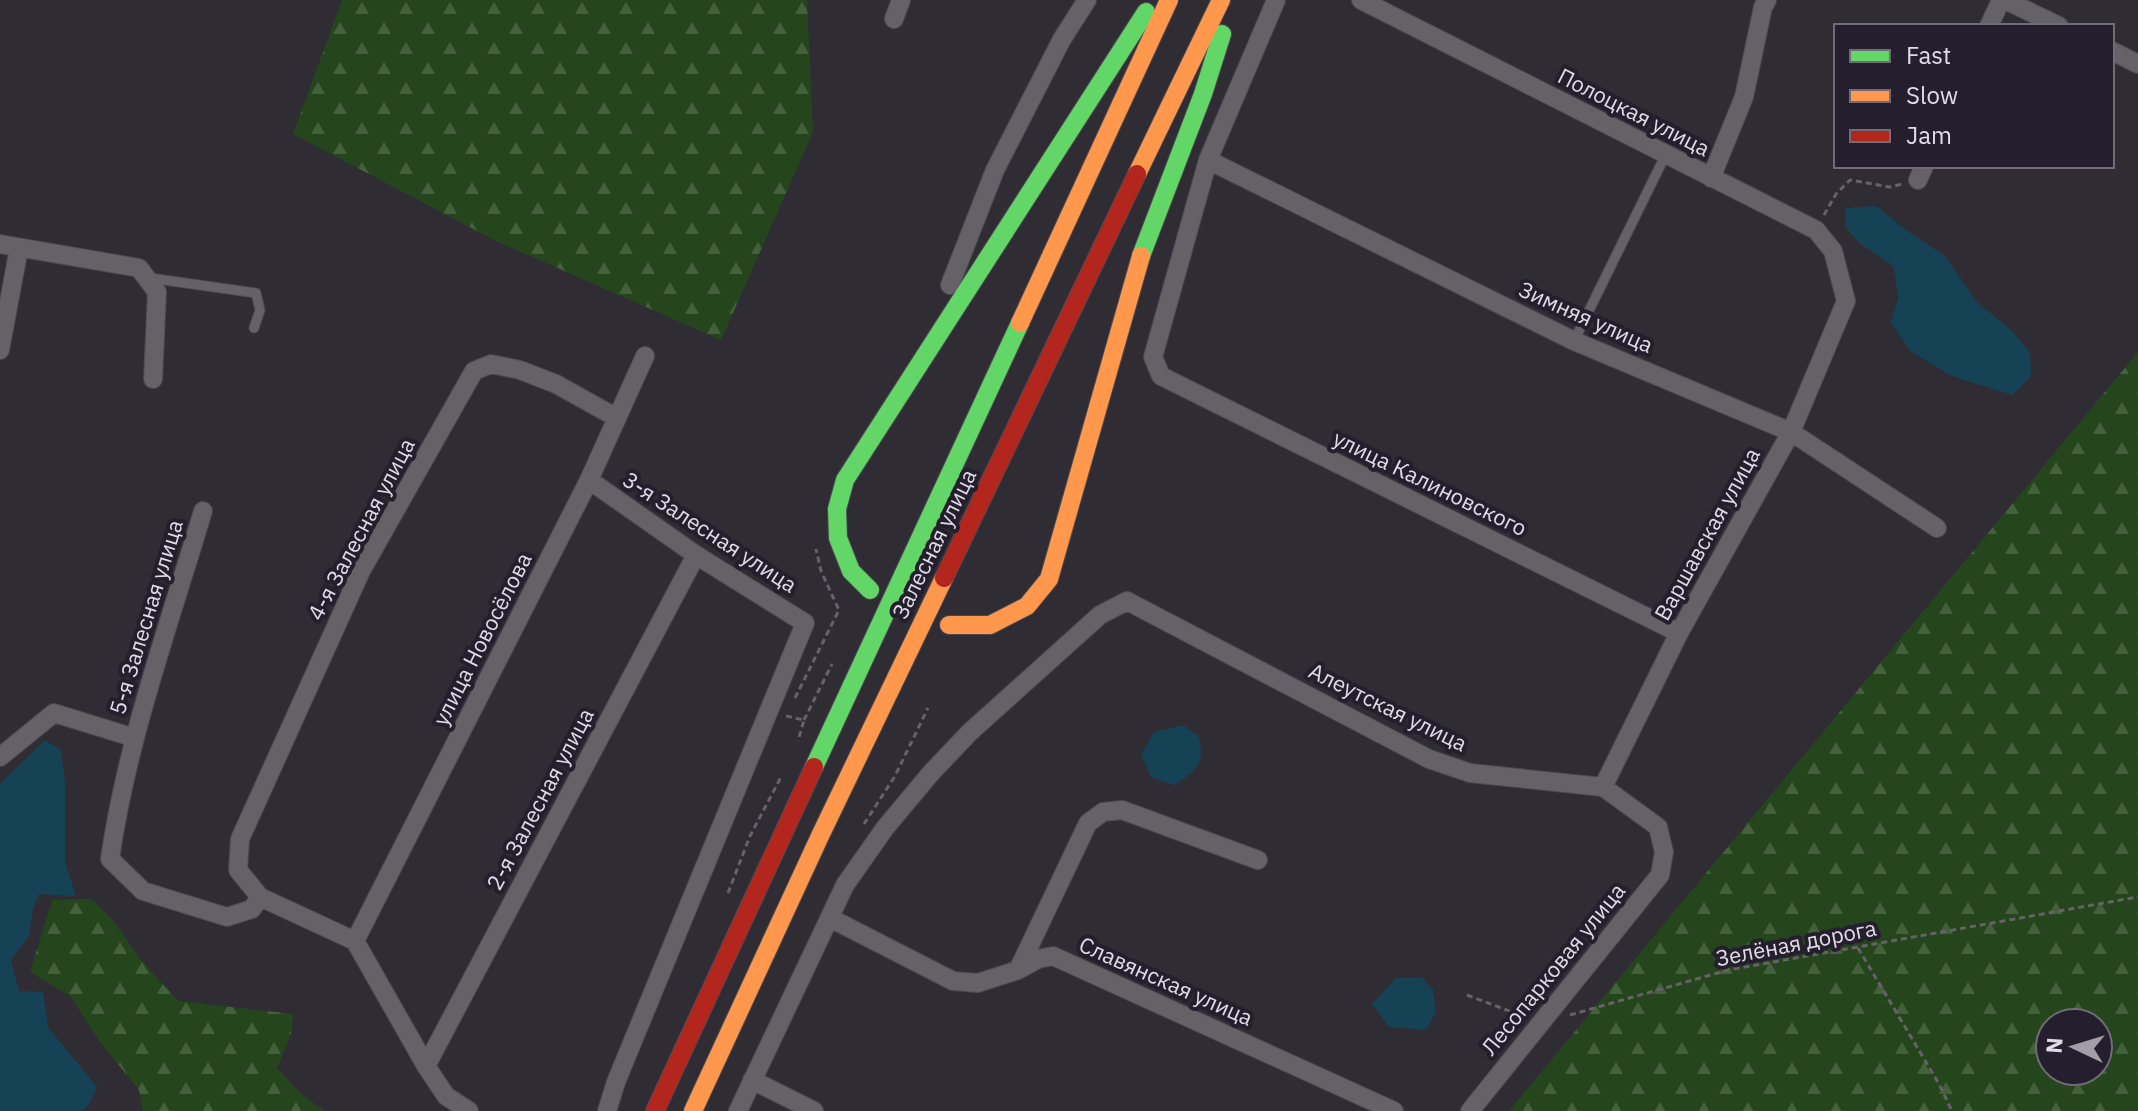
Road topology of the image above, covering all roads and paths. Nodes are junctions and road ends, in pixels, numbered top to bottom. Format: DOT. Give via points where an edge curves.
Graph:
graph roads {
  1 [pos="901,0"];
  2 [pos="1087,0"];
  3 [pos="1154,0"];
  4 [pos="1169,0"];
  5 [pos="1221,0"];
  6 [pos="1233,0"];
  7 [pos="1276,0"];
  8 [pos="1361,0"];
  9 [pos="1767,0"];
  10 [pos="2003,0"];
  11 [pos="894,19"];
  12 [pos="1990,24"];
  13 [pos="2055,24"];
  14 [pos="2114,52"];
  15 [pos="2138,64"];
  16 [pos="1666,154"];
  17 [pos="1208,160"];
  18 [pos="1921,173"];
  19 [pos="1711,178"];
  20 [pos="1816,230"];
  21 [pos="0,244"];
  22 [pos="19,248"];
  23 [pos="147,278"];
  24 [pos="950,285"];
  25 [pos="254,328"];
  26 [pos="1574,341"];
  27 [pos="0,350"];
  28 [pos="645,356"];
  29 [pos="153,379"];
  30 [pos="617,418"];
  31 [pos="1791,432"];
  32 [pos="589,480"];
  33 [pos="203,511"];
  34 [pos="1937,528"];
  35 [pos="815,543"];
  36 [pos="696,555"];
  37 [pos="870,590"];
  38 [pos="949,625"];
  39 [pos="1679,633"];
  40 [pos="832,664"];
  41 [pos="793,703"];
  42 [pos="928,708"];
  43 [pos="786,716"];
  44 [pos="804,720"];
  45 [pos="135,738"];
  46 [pos="798,742"];
  47 [pos="0,757"];
  48 [pos="895,776"];
  49 [pos="781,778"];
  50 [pos="1603,787"];
  51 [pos="1258,860"];
  52 [pos="260,897"];
  53 [pos="2138,897"];
  54 [pos="726,898"];
  55 [pos="830,918"];
  56 [pos="355,941"];
  57 [pos="1858,947"];
  58 [pos="1018,970"];
  59 [pos="1467,995"];
  60 [pos="1569,1015"];
  61 [pos="1540,1023"];
  62 [pos="426,1066"];
  63 [pos="752,1080"];
  64 [pos="469,1111"];
  65 [pos="607,1111"];
  66 [pos="655,1111"];
  67 [pos="693,1111"];
  68 [pos="738,1111"];
  69 [pos="814,1111"];
  70 [pos="1394,1111"];
  71 [pos="1470,1111"];
  72 [pos="1952,1111"];
  1 -- 11 [label="street"];
  2 -- 24 [label="street" via="995,170"];
  3 -- 37 [label="main road" via="845,480 837,509 838,538 851,571"];
  4 -- 66 [label="main road, Залесная улица"];
  5 -- 67 [label="main road, Залесная улица"];
  6 -- 38 [label="main road" via="1142,254 1049,579 1027,606 990,625"];
  7 -- 17 [label="street"];
  8 -- 16 [label="street, Полоцкая улица"];
  9 -- 19 [label="street" via="1744,97"];
  10 -- 12 [label="street"];
  10 -- 13 [label="street"];
  14 -- 15 [label="street"];
  16 -- 19 [label="street, Полоцкая улица"];
  16 -- 26 [label="lane"];
  17 -- 26 [label="street, Зимняя улица"];
  17 -- 39 [label="street, улица Калиновского" via="1153,357 1161,376"];
  18 -- 20 [label="path" via="1890,187 1850,180"];
  19 -- 20 [label="street, Полоцкая улица"];
  20 -- 31 [label="street, Варшавская улица" via="1833,251 1846,301"];
  21 -- 22 [label="street"];
  22 -- 23 [label="street" via="139,268"];
  22 -- 27 [label="street"];
  23 -- 25 [label="lane" via="256,293 260,310"];
  23 -- 29 [label="street" via="157,292"];
  26 -- 31 [label="street, Зимняя улица"];
  28 -- 30 [label="street, улица Новосёлова"];
  30 -- 32 [label="street, улица Новосёлова"];
  30 -- 52 [label="street, 4-я Залесная улица" via="520,370 491,364 474,371 361,571 240,839 238,870"];
  31 -- 34 [label="street, Зимняя улица"];
  31 -- 39 [label="street, Варшавская улица"];
  32 -- 36 [label="street, 3-я Залесная улица"];
  32 -- 56 [label="street, улица Новосёлова"];
  33 -- 45 [label="street, 5-я Залесная улица"];
  35 -- 41 [label="path" via="839,610"];
  36 -- 62 [label="street, 2-я Залесная улица"];
  36 -- 65 [label="street, 3-я Залесная улица" via="805,623"];
  39 -- 50 [label="street, Варшавская улица"];
  40 -- 44 [label="path"];
  42 -- 48 [label="path"];
  43 -- 44 [label="path"];
  44 -- 46 [label="path"];
  45 -- 47 [label="street" via="54,713"];
  45 -- 52 [label="street, 5-я Залесная улица" via="110,859 143,891 227,917 252,909"];
  49 -- 54 [label="path" via="750,836"];
  50 -- 55 [label="street, Алеутская улица" via="1470,773 1429,759 1127,601 1100,615 931,773 845,885"];
  50 -- 61 [label="street, Лесопарковая улица" via="1658,827 1664,852 1660,875"];
  51 -- 58 [label="street" via="1122,810 1103,812 1088,823"];
  52 -- 56 [label="street"];
  53 -- 57 [label="path, Зелёная дорога"];
  55 -- 58 [label="street, Славянская улица" via="953,981 978,983"];
  55 -- 63 [label="street"];
  56 -- 62 [label="street"];
  57 -- 60 [label="path, Зелёная дорога" via="1728,970"];
  57 -- 72 [label="path"];
  58 -- 70 [label="street, Славянская улица" via="1053,956"];
  59 -- 61 [label="path"];
  61 -- 71 [label="street, Лесопарковая улица"];
  62 -- 64 [label="street" via="446,1096"];
  63 -- 68 [label="street"];
  63 -- 69 [label="street"];
}
